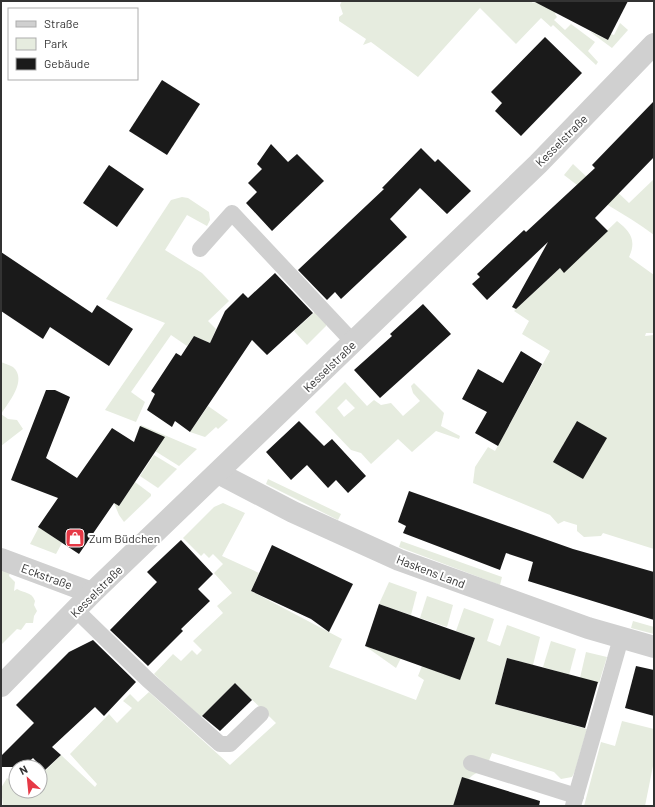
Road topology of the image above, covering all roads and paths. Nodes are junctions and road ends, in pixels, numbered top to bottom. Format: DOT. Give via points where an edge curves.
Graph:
graph roads {
  1 [pos="654,44"];
  2 [pos="200,249"];
  3 [pos="353,342"];
  4 [pos="218,473"];
  5 [pos="1,559"];
  6 [pos="92,593"];
  7 [pos="76,610"];
  8 [pos="620,638"];
  9 [pos="654,647"];
  10 [pos="1,686"];
  11 [pos="261,714"];
  12 [pos="471,763"];
  13 [pos="574,801"];
  1 -- 3 [label="street, Kesselstraße" via="538,164"];
  2 -- 3 [label="lane" via="232,213"];
  3 -- 4 [label="street, Kesselstraße"];
  4 -- 6 [label="street, Kesselstraße"];
  4 -- 8 [label="street, Haskens Land" via="293,512 399,560"];
  5 -- 6 [label="street, Eckstraße"];
  6 -- 7 [label="street, Kesselstraße"];
  7 -- 10 [label="street, Kesselstraße"];
  7 -- 11 [label="lane" via="148,680 220,744 230,744"];
  8 -- 9 [label="street, Haskens Land"];
  8 -- 13 [label="lane"];
  12 -- 13 [label="lane"];
}
